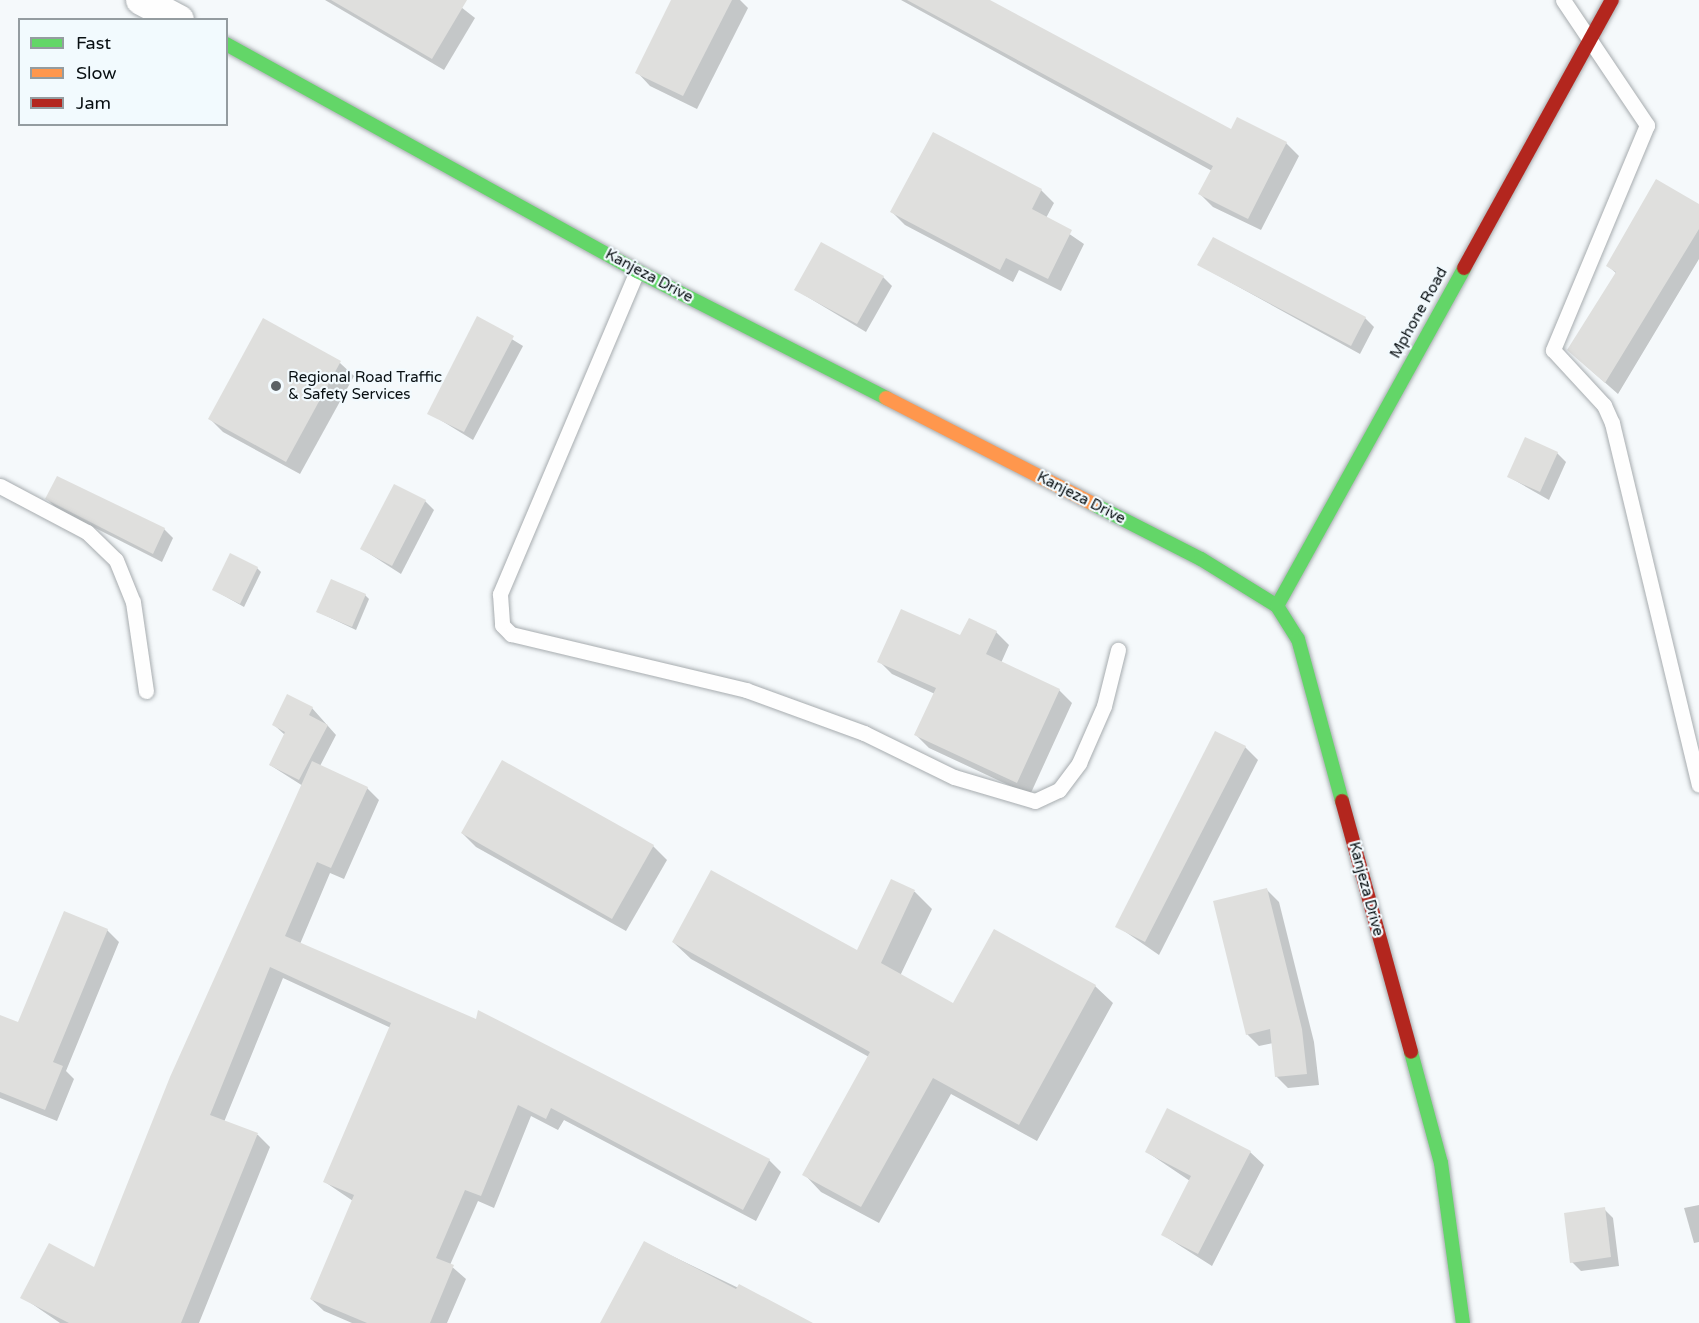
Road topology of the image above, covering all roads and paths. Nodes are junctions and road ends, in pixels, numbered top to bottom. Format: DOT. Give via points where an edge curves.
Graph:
graph roads {
  1 [pos="141,0"];
  2 [pos="1563,0"];
  3 [pos="1612,0"];
  4 [pos="175,18"];
  5 [pos="1590,37"];
  6 [pos="228,45"];
  7 [pos="637,271"];
  8 [pos="0,486"];
  9 [pos="1277,606"];
  10 [pos="1118,650"];
  11 [pos="146,691"];
  12 [pos="1699,785"];
  13 [pos="1463,1323"];
  1 -- 4 [label="street"];
  2 -- 5 [label="lane"];
  3 -- 5 [label="street, Mphone Road"];
  5 -- 9 [label="street, Mphone Road"];
  5 -- 12 [label="lane" via="1647,125 1553,350 1604,405 1612,423"];
  6 -- 7 [label="street, Kanjeza Drive"];
  7 -- 9 [label="street, Kanjeza Drive" via="1201,559"];
  7 -- 10 [label="lane" via="500,594 502,625 512,634 746,690 864,733 954,777 1035,801 1059,790 1079,763 1104,706"];
  8 -- 11 [label="lane" via="87,532 116,560 133,602"];
  9 -- 13 [label="street, Kanjeza Drive" via="1298,639 1441,1163"];
}
